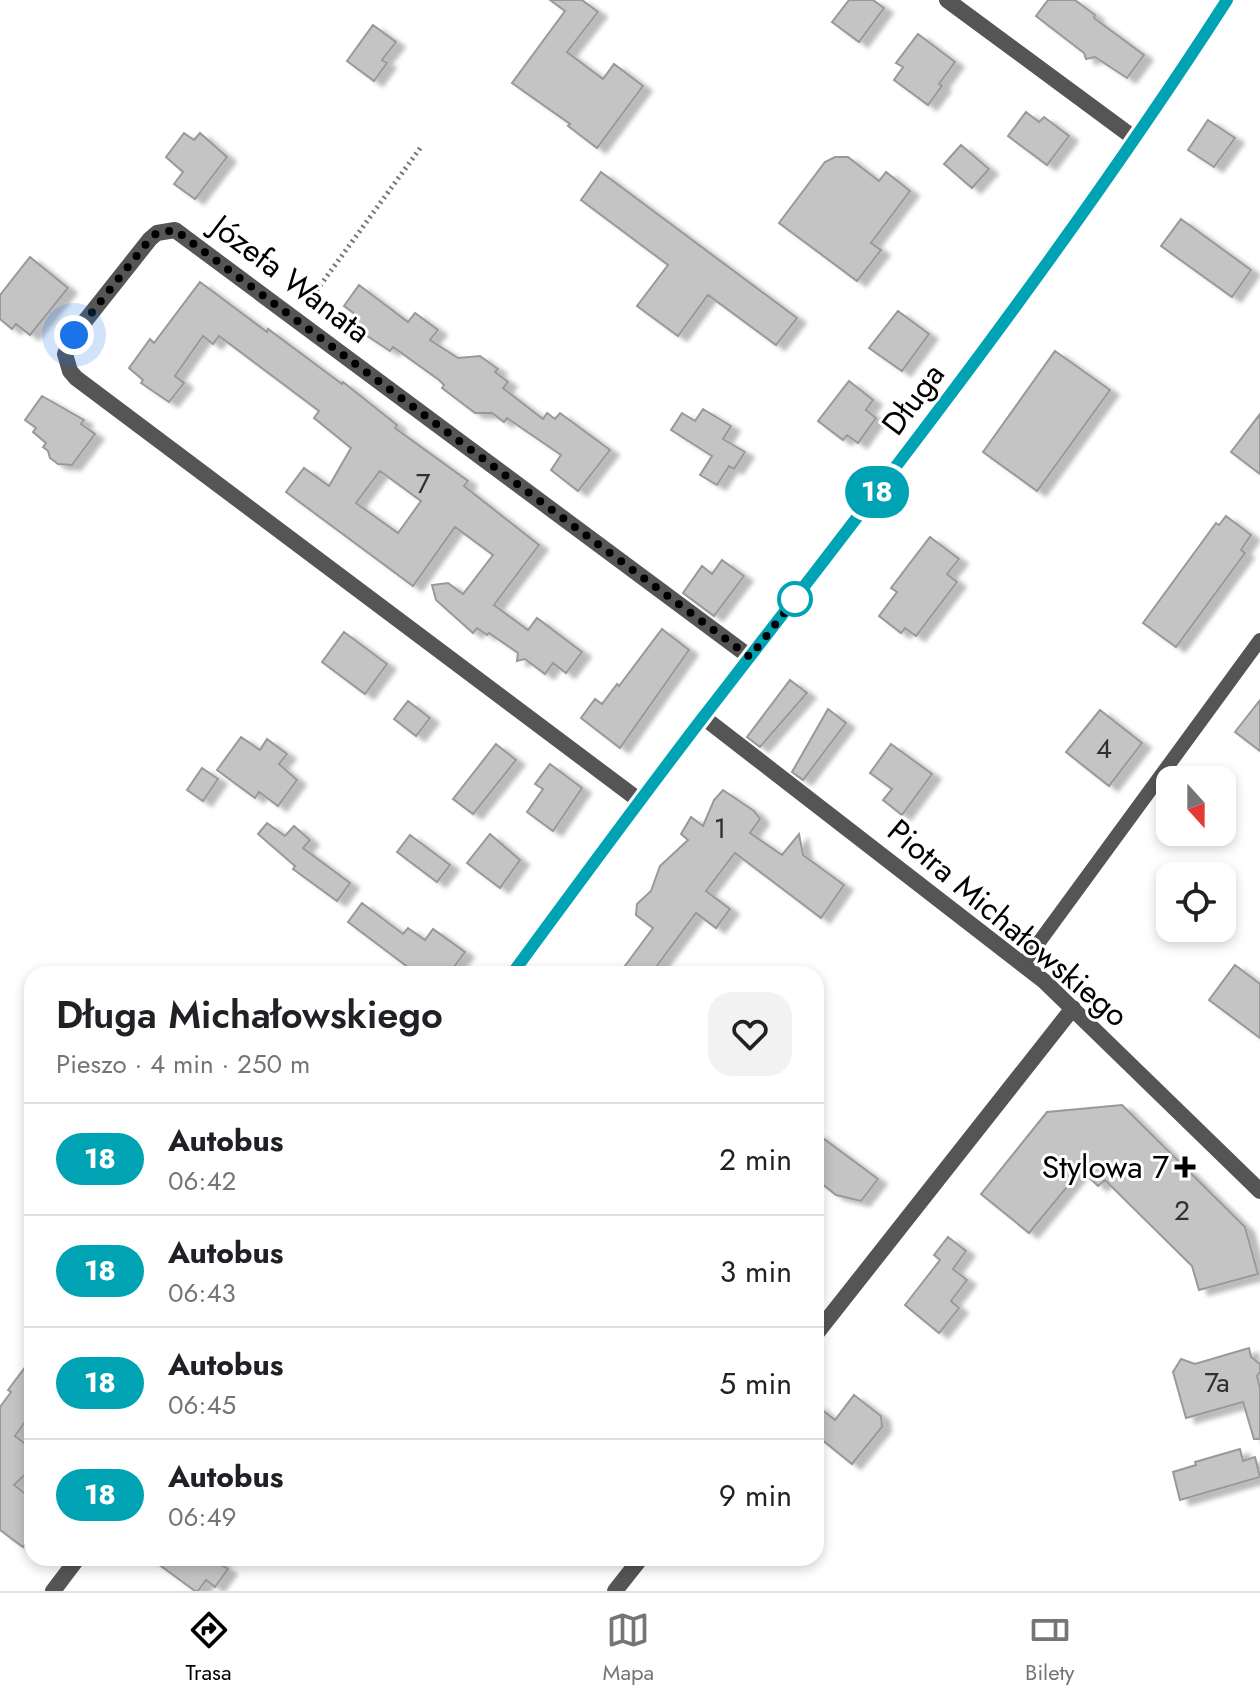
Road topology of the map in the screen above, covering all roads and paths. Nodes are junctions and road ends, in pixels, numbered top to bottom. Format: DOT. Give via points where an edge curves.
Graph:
graph roads {
  1 [pos="947,0"];
  2 [pos="1227,0"];
  3 [pos="1134,138"];
  4 [pos="421,147"];
  5 [pos="296,318"];
  6 [pos="1260,640"];
  7 [pos="750,657"];
  8 [pos="703,717"];
  9 [pos="640,801"];
  10 [pos="1023,964"];
  11 [pos="518,966"];
  12 [pos="1073,1008"];
  13 [pos="1260,1191"];
  14 [pos="824,1324"];
  15 [pos="72,1566"];
  16 [pos="635,1566"];
  17 [pos="53,1591"];
  18 [pos="615,1591"];
  1 -- 3 [label="street"];
  2 -- 3 [label="street, Długa"];
  3 -- 7 [label="street, Długa" via="979,357"];
  4 -- 5 [label="path"];
  5 -- 7 [label="street, Józefa Wanata"];
  5 -- 9 [label="street, Józefa Wanata" via="185,235 166,230 150,239 74,335 66,363 76,378"];
  6 -- 10 [label="lane"];
  7 -- 8 [label="street, Długa"];
  8 -- 9 [label="street, Długa"];
  8 -- 10 [label="street, Piotra Michałowskiego"];
  9 -- 11 [label="street, Długa"];
  10 -- 12 [label="street, Piotra Michałowskiego"];
  12 -- 13 [label="street, Piotra Michałowskiego"];
  12 -- 14 [label="street"];
  15 -- 17 [label="street"];
  16 -- 18 [label="street"];
}
